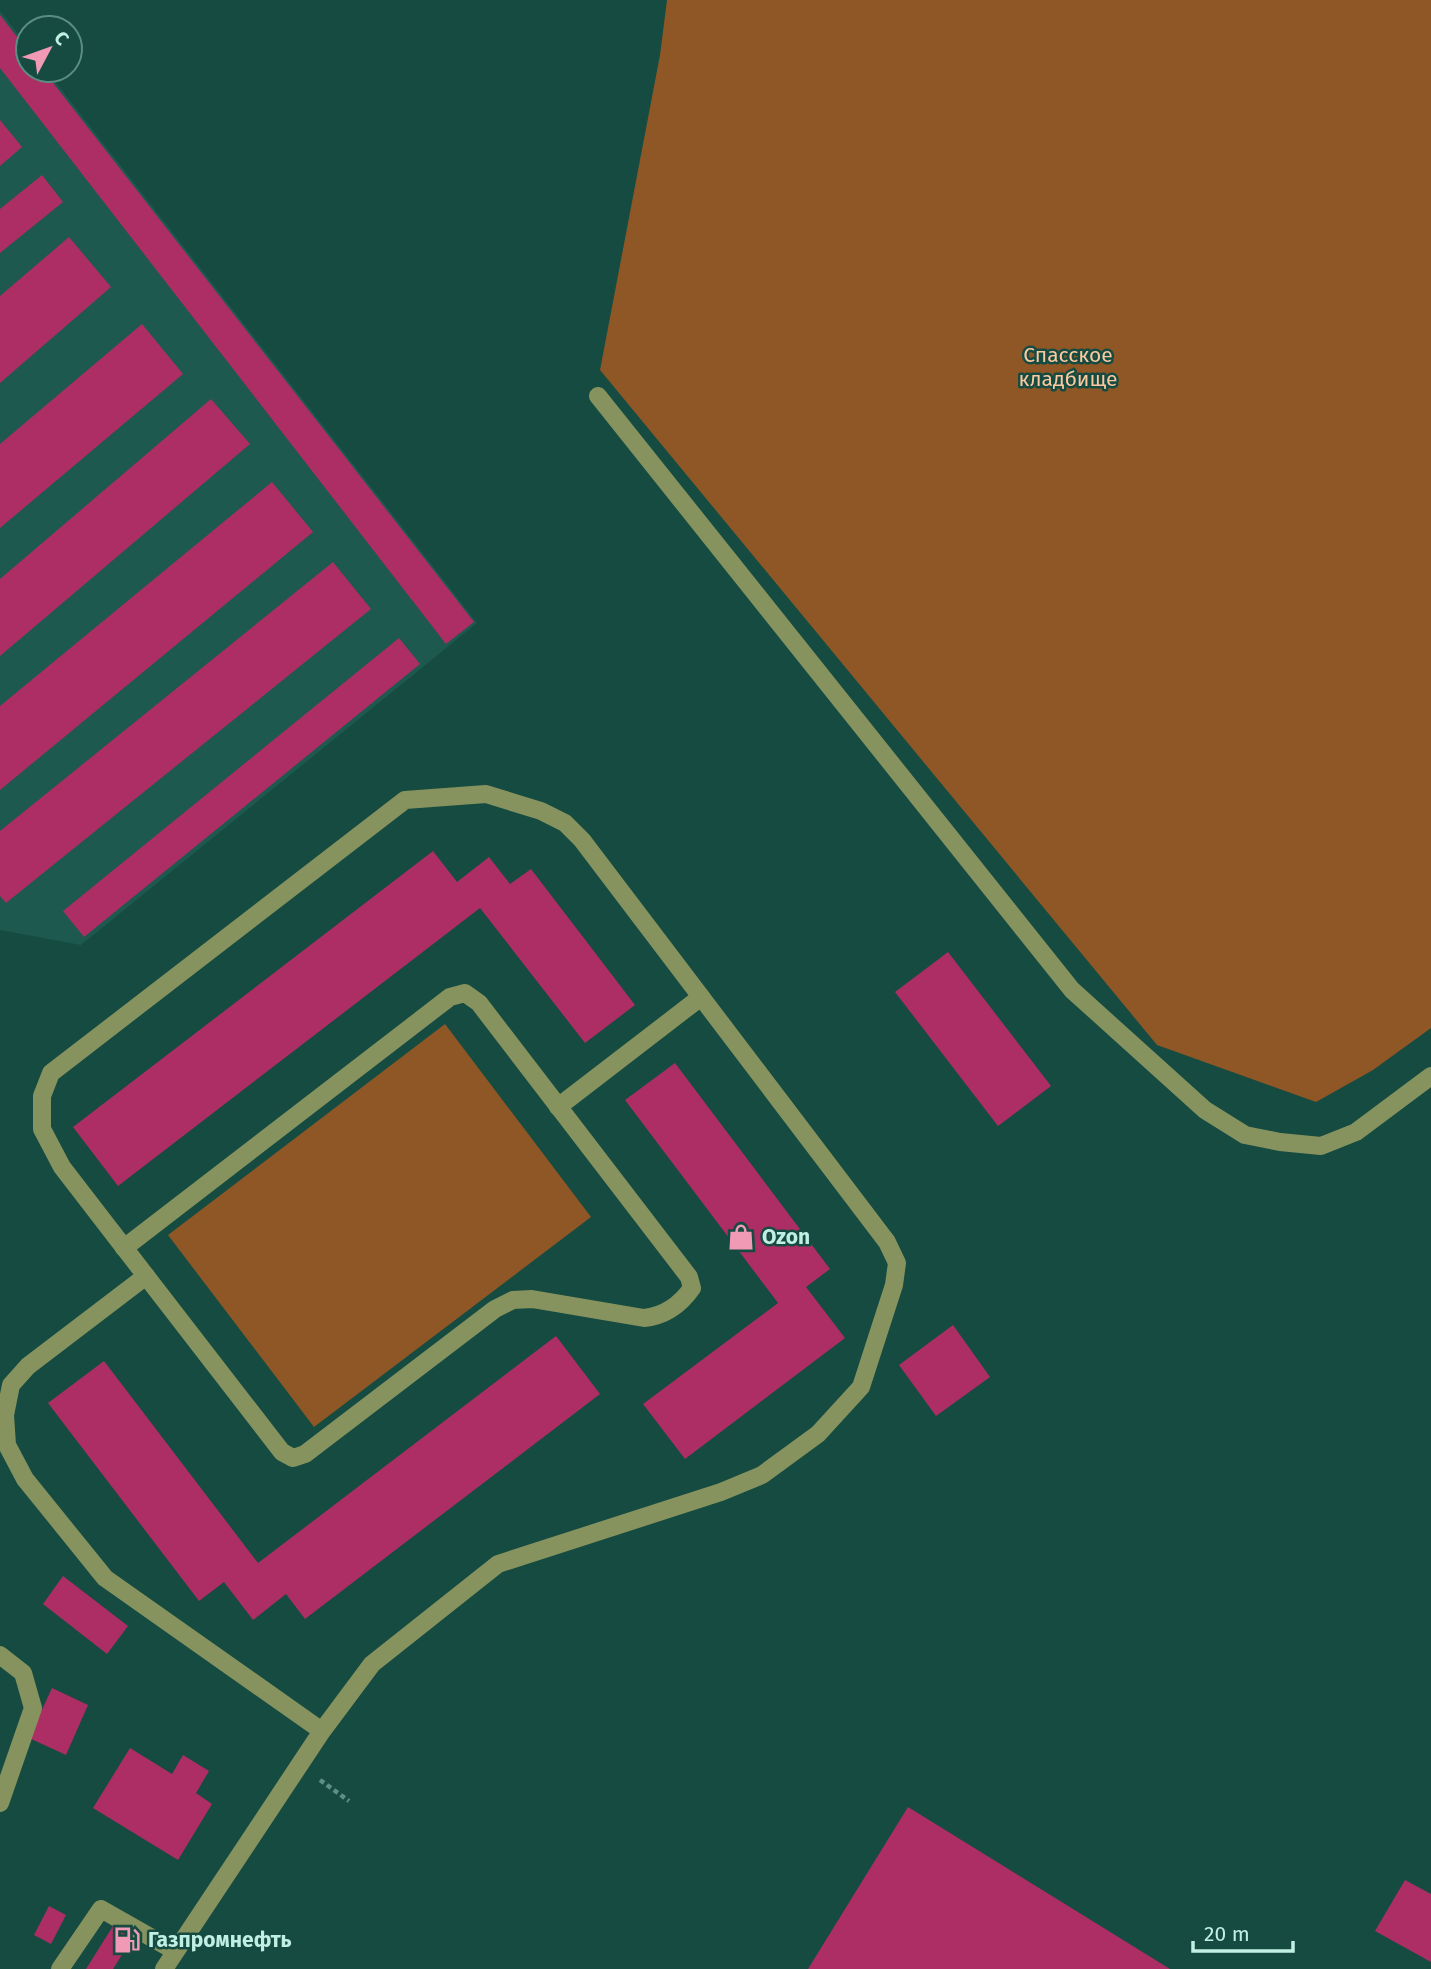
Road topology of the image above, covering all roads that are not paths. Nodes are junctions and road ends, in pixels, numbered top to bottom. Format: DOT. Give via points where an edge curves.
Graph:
graph roads {
  1 [pos="598,396"];
  2 [pos="701,997"];
  3 [pos="1431,1076"];
  4 [pos="558,1107"];
  5 [pos="124,1248"];
  6 [pos="146,1276"];
  7 [pos="3,1444"];
  8 [pos="0,1655"];
  9 [pos="322,1731"];
  10 [pos="0,1803"];
  11 [pos="175,1951"];
  12 [pos="60,1969"];
  13 [pos="164,1969"];
  1 -- 3 [label="lane" via="1072,990 1205,1110 1245,1135 1321,1146 1356,1132"];
  2 -- 4 [label="lane"];
  2 -- 5 [label="lane" via="565,823 486,794 405,800 51,1073 42,1096 42,1129 62,1167"];
  2 -- 9 [label="lane" via="887,1242 897,1263 861,1387 818,1434 762,1475 498,1564 372,1664"];
  4 -- 5 [label="lane" via="479,1003 465,993 450,997"];
  4 -- 6 [label="lane" via="689,1277 691,1288 684,1299 657,1317 513,1300 305,1454 293,1458 282,1452"];
  5 -- 6 [label="lane"];
  6 -- 7 [label="lane" via="28,1366 11,1385"];
  7 -- 9 [label="lane" via="104,1578"];
  8 -- 10 [label="lane" via="23,1673 33,1709"];
  9 -- 11 [label="lane"];
  11 -- 12 [label="lane" via="101,1909"];
  11 -- 13 [label="lane"];
}
